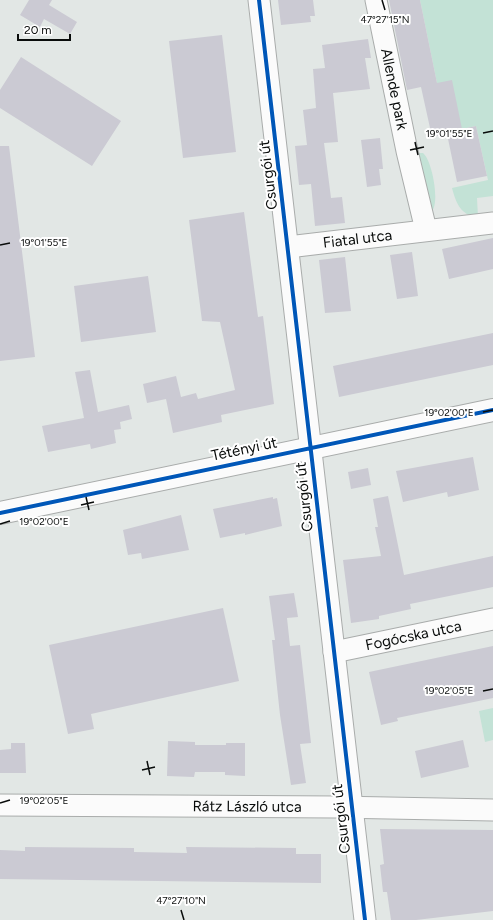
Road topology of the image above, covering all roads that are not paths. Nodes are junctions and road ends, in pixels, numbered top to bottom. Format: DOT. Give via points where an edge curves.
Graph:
graph roads {
  1 [pos="259,0"];
  2 [pos="376,0"];
  3 [pos="493,223"];
  4 [pos="426,230"];
  5 [pos="288,247"];
  6 [pos="493,410"];
  7 [pos="311,448"];
  8 [pos="0,513"];
  9 [pos="493,619"];
  10 [pos="334,652"];
  11 [pos="0,805"];
  12 [pos="352,808"];
  13 [pos="493,810"];
  14 [pos="366,920"];
  1 -- 5 [label="street, Csurgói út"];
  2 -- 4 [label="street, Allende park"];
  3 -- 4 [label="street"];
  4 -- 5 [label="street, Fiatal utca"];
  5 -- 7 [label="street, Csurgói út"];
  6 -- 7 [label="street, Tétényi út"];
  7 -- 8 [label="street, Tétényi út"];
  7 -- 10 [label="street, Csurgói út"];
  9 -- 10 [label="street, Fogócska utca"];
  10 -- 12 [label="street, Csurgói út"];
  11 -- 12 [label="street, Rátz László utca"];
  12 -- 13 [label="street, Rátz László utca"];
  12 -- 14 [label="street, Csurgói út"];
}
